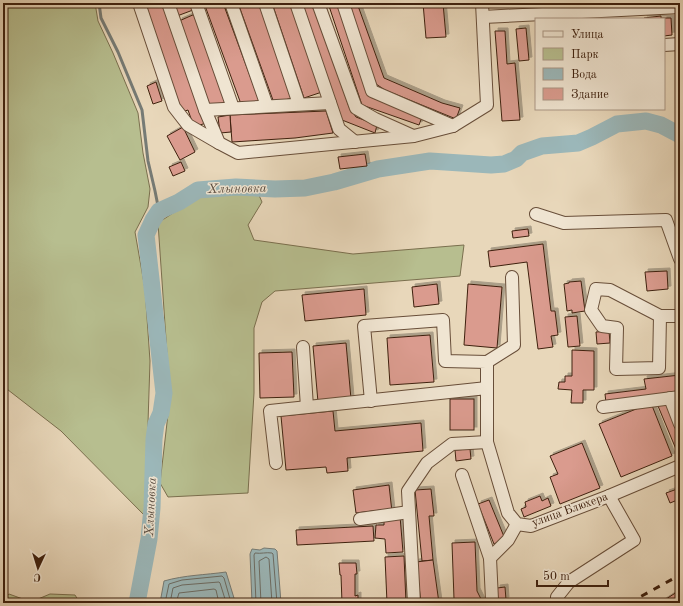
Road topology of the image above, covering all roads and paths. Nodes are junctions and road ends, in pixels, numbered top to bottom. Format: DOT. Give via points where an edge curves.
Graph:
graph roads {
  1 [pos="139,3"];
  2 [pos="168,3"];
  3 [pos="196,3"];
  4 [pos="231,3"];
  5 [pos="265,3"];
  6 [pos="296,3"];
  7 [pos="318,3"];
  8 [pos="343,3"];
  9 [pos="482,3"];
  10 [pos="680,7"];
  11 [pos="595,15"];
  12 [pos="540,16"];
  13 [pos="483,17"];
  14 [pos="680,44"];
  15 [pos="665,45"];
  16 [pos="330,103"];
  17 [pos="299,104"];
  18 [pos="267,106"];
  19 [pos="233,108"];
  20 [pos="205,110"];
  21 [pos="454,126"];
  22 [pos="414,136"];
  23 [pos="355,142"];
  24 [pos="219,143"];
  25 [pos="536,214"];
  26 [pos="680,260"];
  27 [pos="512,277"];
  28 [pos="660,316"];
  29 [pos="680,316"];
  30 [pos="302,347"];
  31 [pos="487,362"];
  32 [pos="487,388"];
  33 [pos="675,398"];
  34 [pos="371,401"];
  35 [pos="307,407"];
  36 [pos="603,407"];
  37 [pos="680,424"];
  38 [pos="487,442"];
  39 [pos="276,463"];
  40 [pos="680,466"];
  41 [pos="462,475"];
  42 [pos="610,496"];
  43 [pos="409,512"];
  44 [pos="360,519"];
  45 [pos="517,524"];
  46 [pos="490,558"];
  47 [pos="557,597"];
  48 [pos="492,600"];
  49 [pos="414,603"];
  1 -- 24 [label="street" via="174,107 188,125"];
  2 -- 20 [label="street"];
  3 -- 19 [label="street"];
  4 -- 18 [label="street"];
  5 -- 17 [label="street"];
  6 -- 16 [label="street"];
  7 -- 22 [label="street" via="356,108"];
  8 -- 21 [label="street" via="372,91"];
  9 -- 13 [label="street"];
  10 -- 11 [label="street"];
  11 -- 12 [label="street"];
  12 -- 13 [label="street"];
  13 -- 21 [label="street" via="487,105"];
  14 -- 15 [label="street"];
  16 -- 17 [label="street"];
  16 -- 23 [label="street" via="339,129"];
  17 -- 18 [label="street"];
  18 -- 19 [label="street"];
  19 -- 20 [label="street"];
  20 -- 24 [label="street"];
  21 -- 22 [label="street"];
  22 -- 23 [label="street"];
  23 -- 24 [label="street" via="238,153"];
  25 -- 26 [label="street" via="564,223 666,220"];
  27 -- 31 [label="street" via="514,345"];
  28 -- 28 [label="street" via="610,290 596,289 591,310 602,326 617,328 616,369 660,368"];
  28 -- 29 [label="street"];
  30 -- 35 [label="street"];
  31 -- 32 [label="street, улица Блюхера"];
  31 -- 34 [label="street" via="445,361 443,320 364,326"];
  32 -- 34 [label="street"];
  32 -- 38 [label="street, улица Блюхера"];
  33 -- 36 [label="street"];
  33 -- 37 [label="street"];
  34 -- 35 [label="street"];
  35 -- 39 [label="street" via="270,411"];
  38 -- 43 [label="street" via="452,444 427,463 408,491"];
  38 -- 45 [label="street, улица Блюхера" via="508,512"];
  40 -- 42 [label="street, улица Блюхера"];
  41 -- 46 [label="street"];
  42 -- 45 [label="street, улица Блюхера" via="531,526"];
  42 -- 47 [label="street" via="634,540 569,582"];
  43 -- 44 [label="street"];
  43 -- 49 [label="street"];
  45 -- 46 [label="street" via="508,540"];
  46 -- 48 [label="street"];
}
